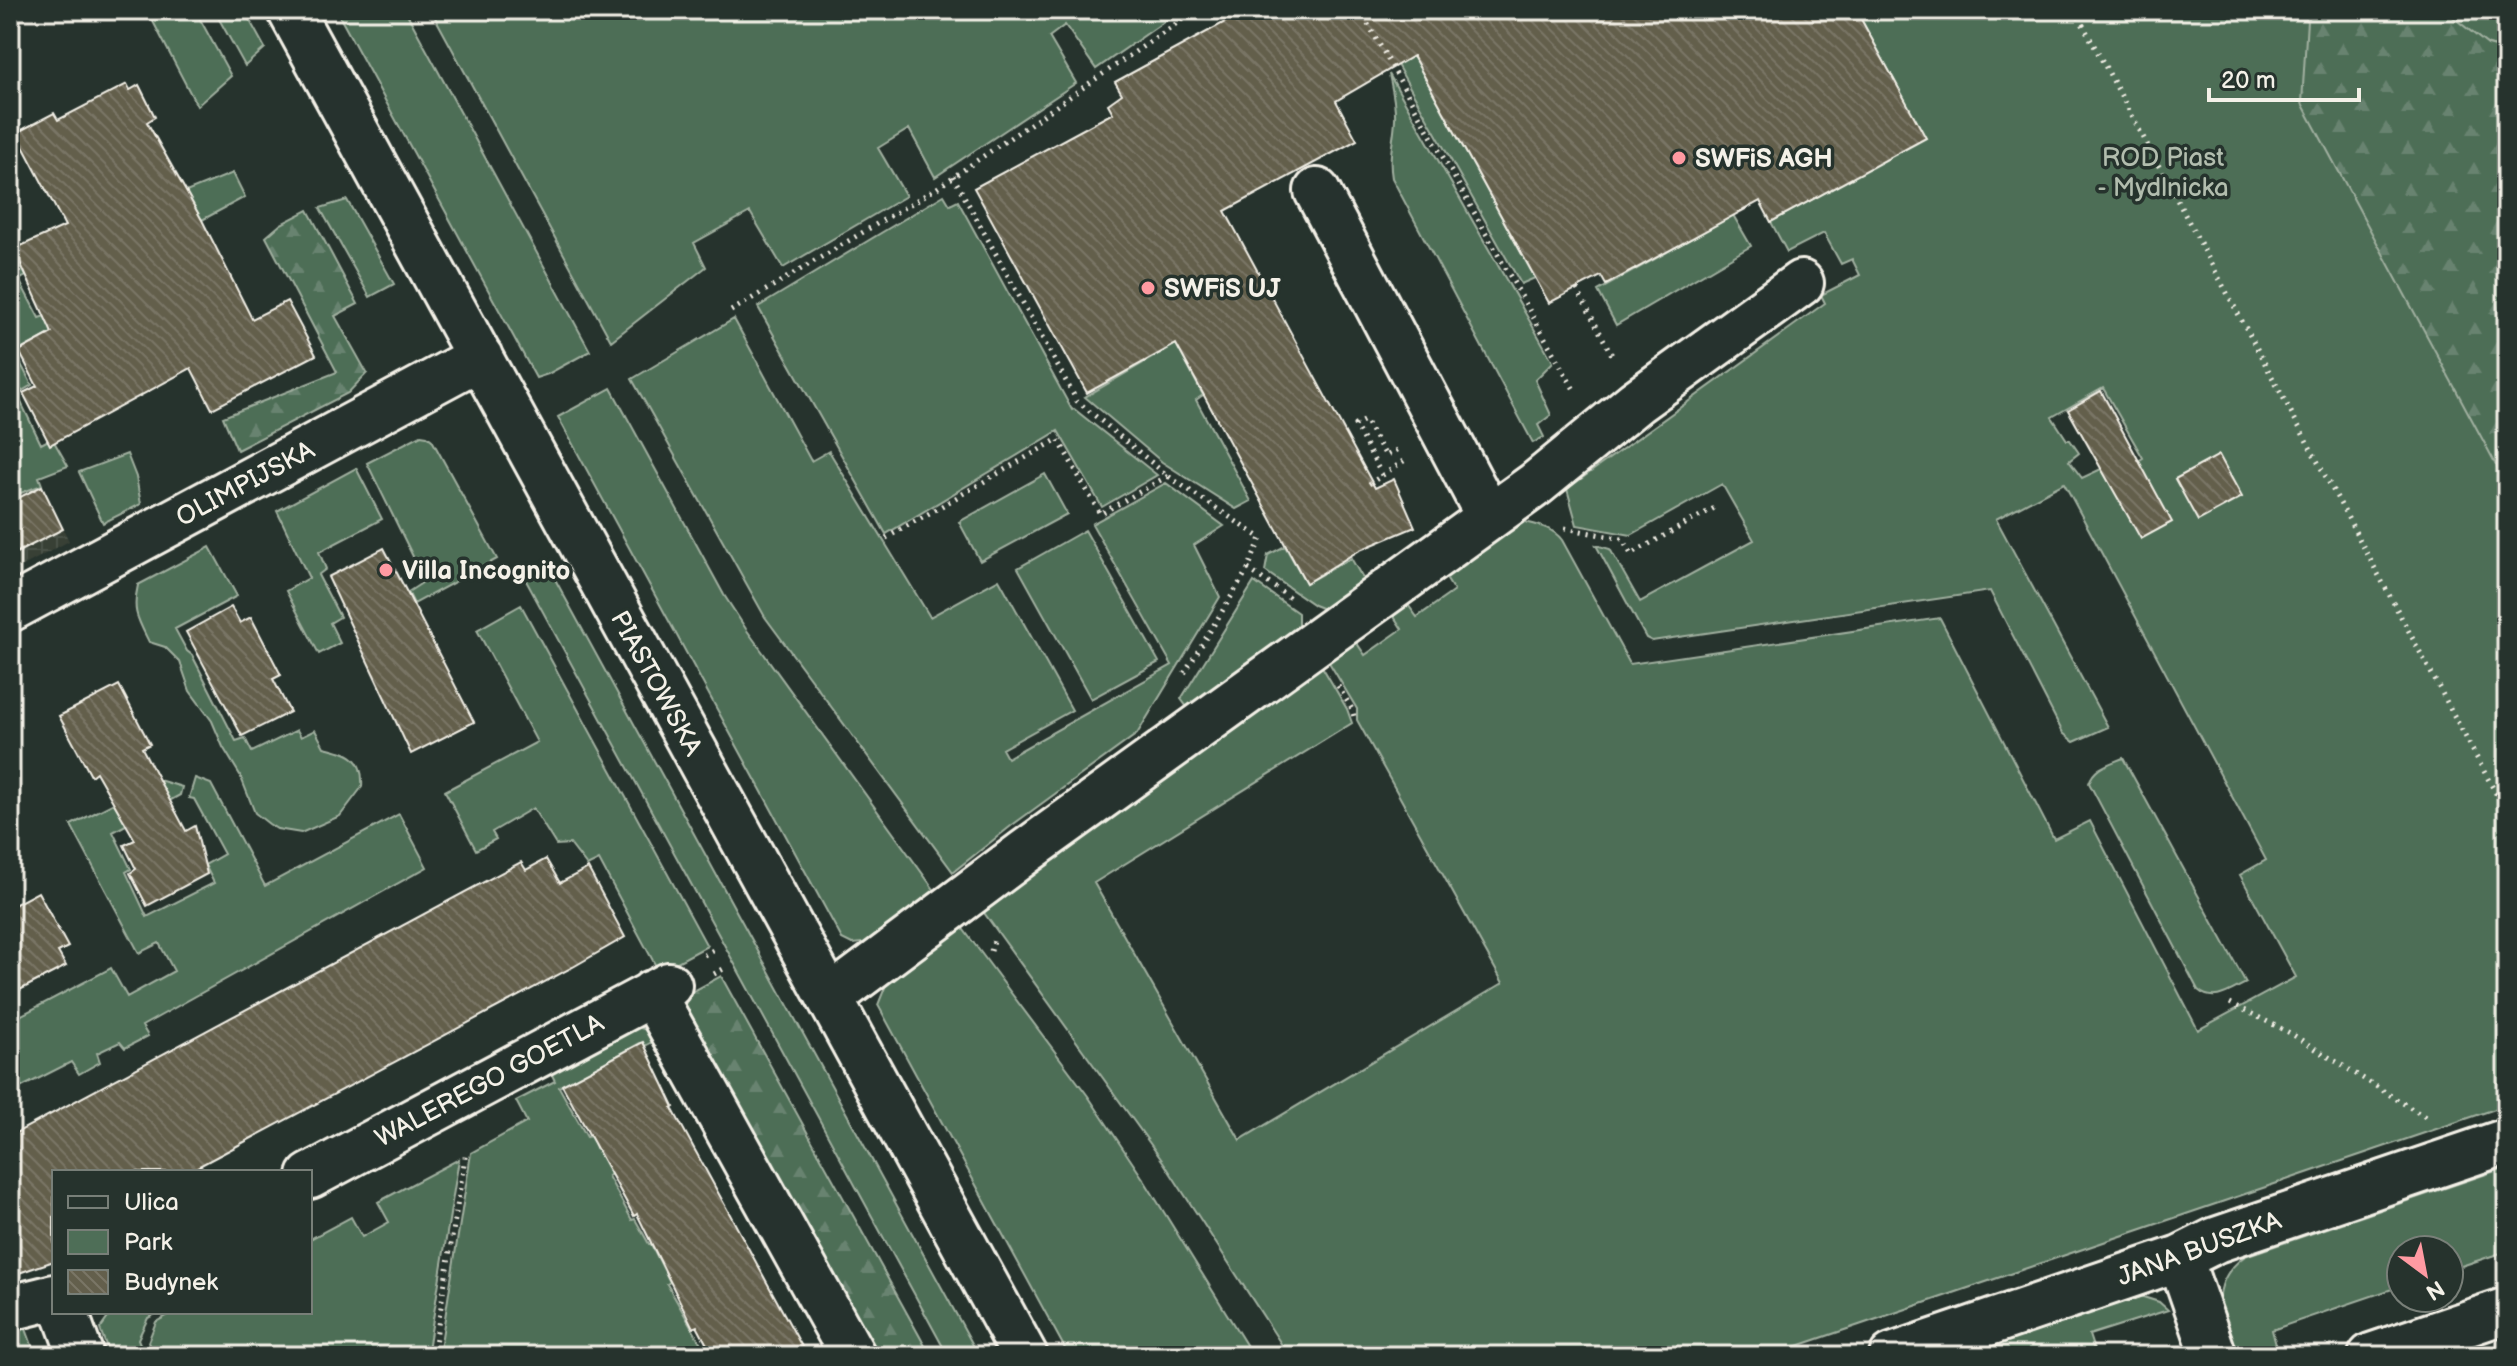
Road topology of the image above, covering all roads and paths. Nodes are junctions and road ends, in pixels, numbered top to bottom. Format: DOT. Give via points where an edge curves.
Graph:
graph roads {
  1 [pos="290,10"];
  2 [pos="1196,10"];
  3 [pos="1360,10"];
  4 [pos="2075,10"];
  5 [pos="953,176"];
  6 [pos="1317,191"];
  7 [pos="1801,283"];
  8 [pos="1577,289"];
  9 [pos="731,311"];
  10 [pos="480,357"];
  11 [pos="1636,402"];
  12 [pos="1441,426"];
  13 [pos="1598,432"];
  14 [pos="1395,467"];
  15 [pos="1382,475"];
  16 [pos="1168,476"];
  17 [pos="1369,484"];
  18 [pos="1718,506"];
  19 [pos="1489,517"];
  20 [pos="1565,528"];
  21 [pos="886,538"];
  22 [pos="10,609"];
  23 [pos="1178,683"];
  24 [pos="2507,814"];
  25 [pos="830,998"];
  26 [pos="2230,1003"];
  27 [pos="2430,1120"];
  28 [pos="2507,1141"];
  29 [pos="466,1151"];
  30 [pos="312,1175"];
  31 [pos="2180,1258"];
  32 [pos="52,1298"];
  33 [pos="10,1308"];
  34 [pos="2507,1310"];
  35 [pos="66,1314"];
  36 [pos="81,1356"];
  37 [pos="433,1356"];
  38 [pos="853,1356"];
  39 [pos="1025,1356"];
  40 [pos="1892,1356"];
  41 [pos="2214,1356"];
  42 [pos="2371,1356"];
  1 -- 10 [label="street, PIASTOWSKA"];
  2 -- 5 [label="path"];
  3 -- 13 [label="path"];
  4 -- 24 [label="path"];
  5 -- 9 [label="path"];
  5 -- 16 [label="path" via="1077,401"];
  6 -- 12 [label="street"];
  7 -- 11 [label="street"];
  8 -- 11 [label="path"];
  10 -- 22 [label="street, OLIMPIJSKA"];
  10 -- 25 [label="street, PIASTOWSKA"];
  11 -- 13 [label="street"];
  12 -- 15 [label="path" via="1386,456 1365,420 1355,425"];
  12 -- 19 [label="street"];
  13 -- 19 [label="street"];
  14 -- 15 [label="path"];
  15 -- 17 [label="path"];
  16 -- 21 [label="path" via="1100,514 1058,439"];
  16 -- 23 [label="path" via="1261,538 1248,569"];
  18 -- 20 [label="path" via="1631,554 1622,539"];
  19 -- 25 [label="street"];
  25 -- 39 [label="street, PIASTOWSKA"];
  26 -- 27 [label="path" via="2290,1033"];
  28 -- 31 [label="street, JANA BUSZKA" via="2216,1240"];
  29 -- 37 [label="path"];
  30 -- 38 [label="street, WALEREGO GOETLA" via="660,989"];
  31 -- 40 [label="street, JANA BUSZKA"];
  31 -- 41 [label="street"];
  32 -- 33 [label="street"];
  34 -- 42 [label="street"];
  35 -- 36 [label="street"];
}
